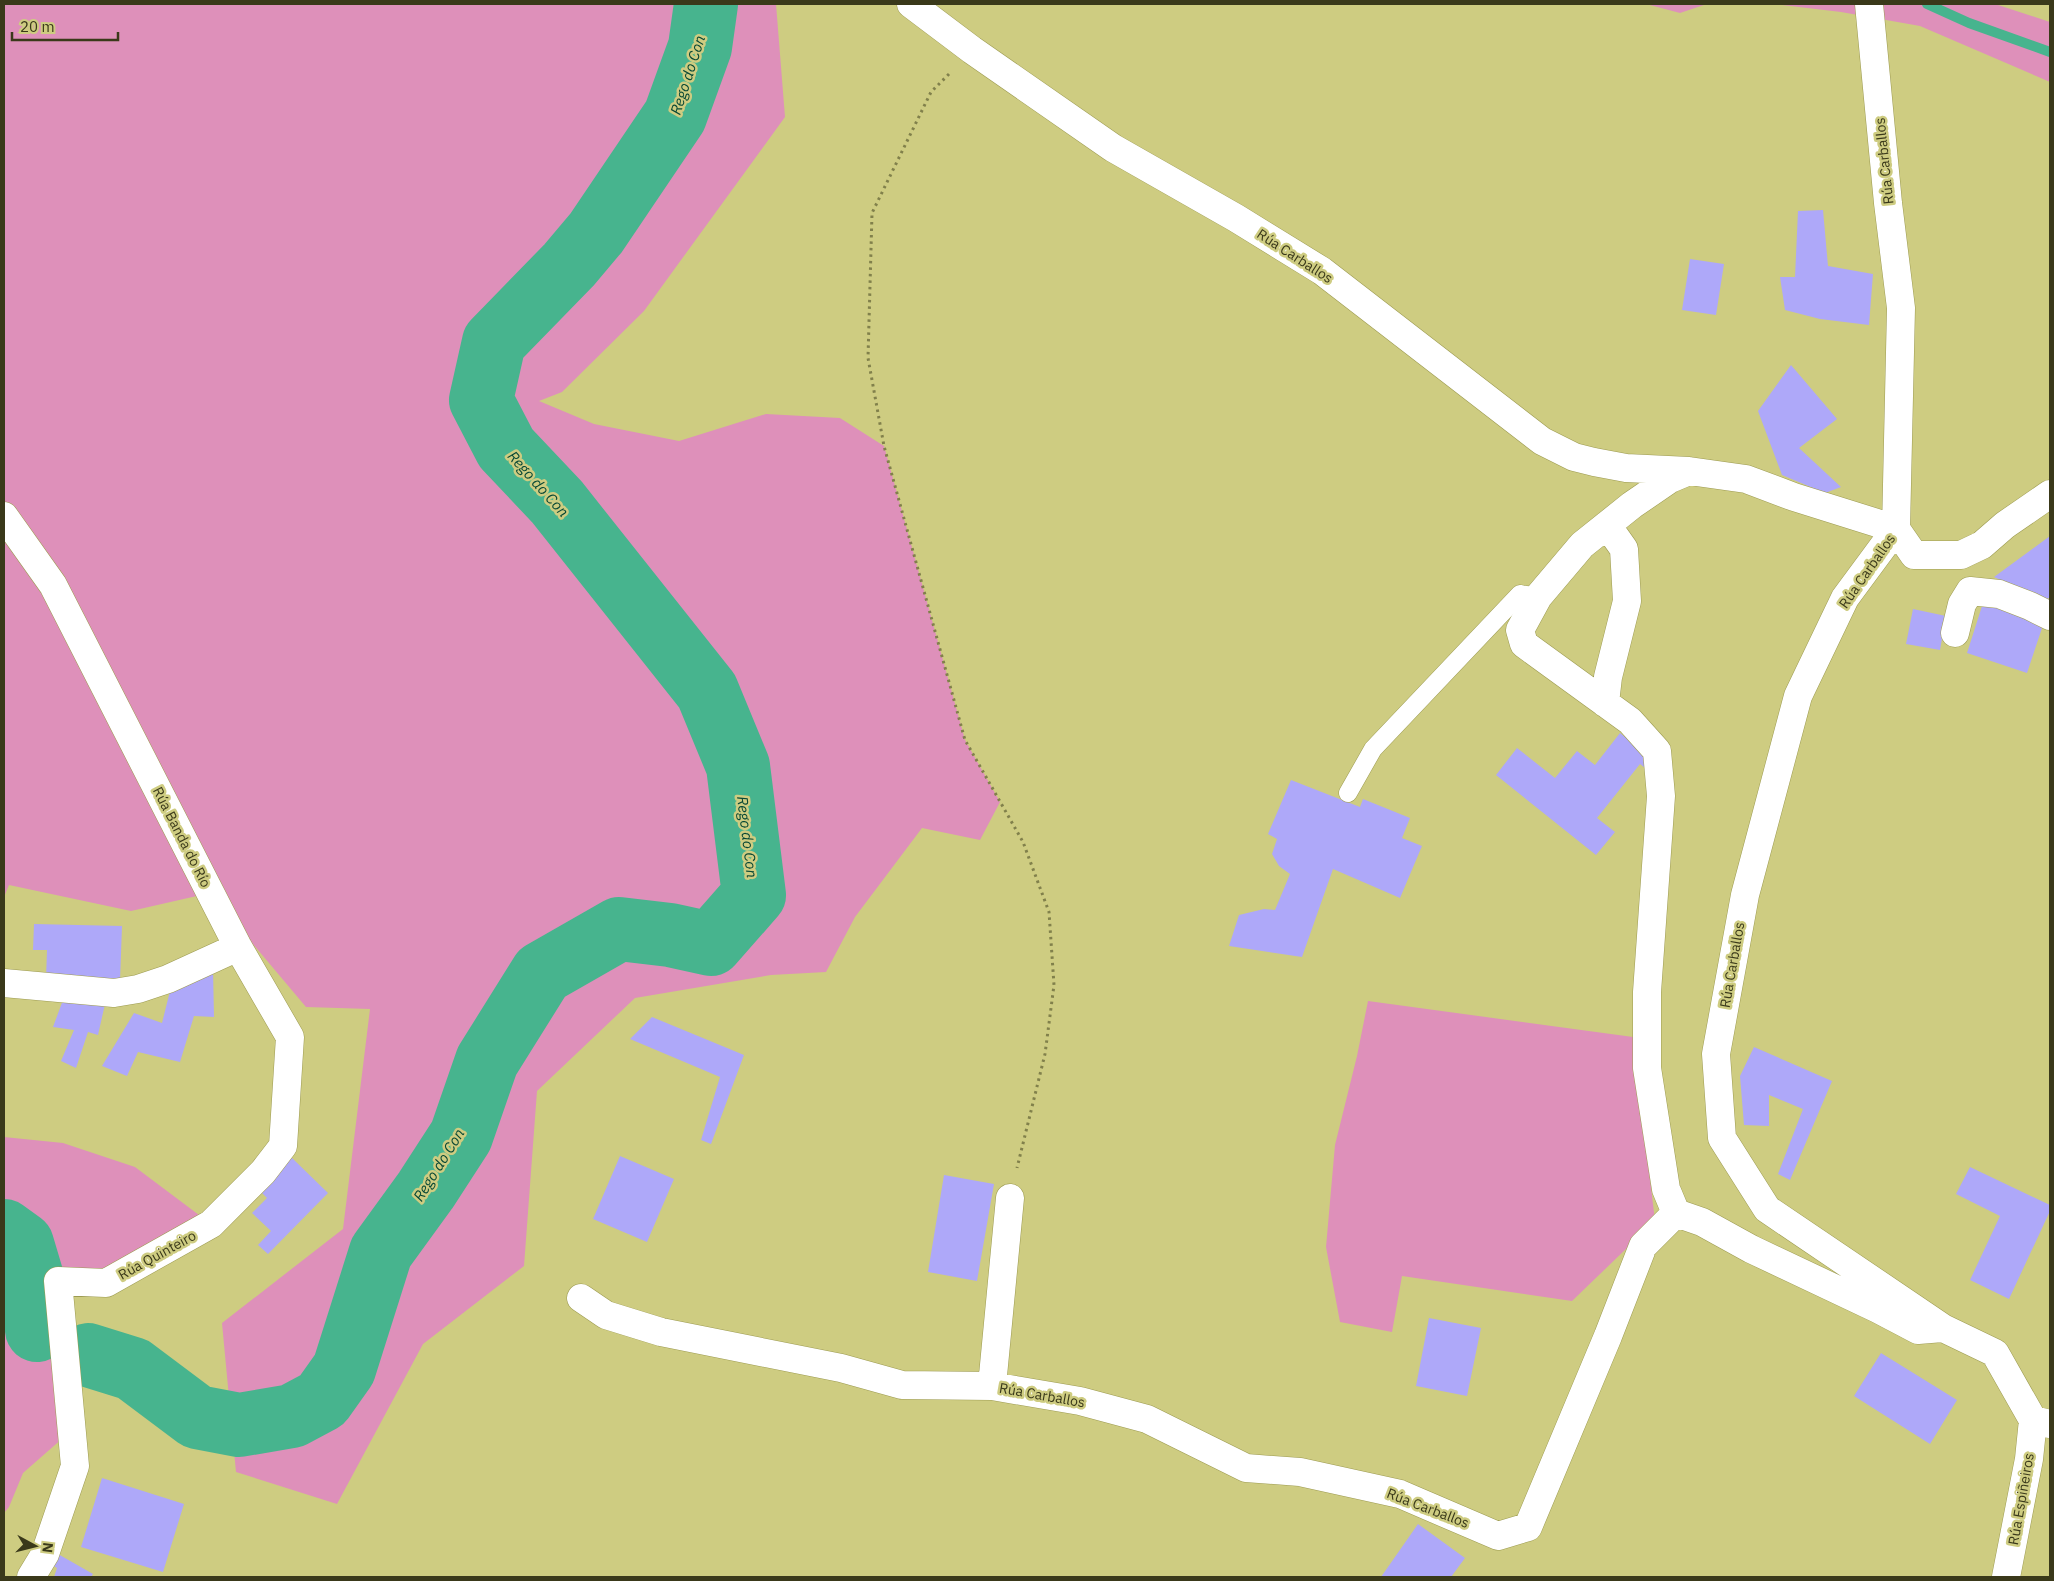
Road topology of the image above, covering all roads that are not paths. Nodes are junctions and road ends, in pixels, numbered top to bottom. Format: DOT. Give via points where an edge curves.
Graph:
graph roads {
  1 [pos="911,4"];
  2 [pos="1869,4"];
  3 [pos="1689,471"];
  4 [pos="2050,494"];
  5 [pos="4,516"];
  6 [pos="1608,525"];
  7 [pos="1896,529"];
  8 [pos="1538,597"];
  9 [pos="2050,616"];
  10 [pos="1955,633"];
  11 [pos="1605,703"];
  12 [pos="1348,793"];
  13 [pos="238,948"];
  14 [pos="4,983"];
  15 [pos="1010,1198"];
  16 [pos="1676,1213"];
  17 [pos="581,1298"];
  18 [pos="1943,1328"];
  19 [pos="992,1386"];
  20 [pos="2042,1422"];
  21 [pos="31,1577"];
  22 [pos="2006,1577"];
  1 -- 3 [label="street, Rúa Carballos" via="1113,148 1236,218 1322,272 1542,441 1574,457 1594,462 1626,468"];
  2 -- 7 [label="street, Rúa Carballos" via="1901,308"];
  3 -- 6 [label="street" via="1670,479 1632,504"];
  3 -- 7 [label="street, Rúa Carballos" via="1746,479"];
  4 -- 7 [label="street, Rúa Carballos" via="1982,545 1961,555 1914,555"];
  5 -- 13 [label="street, Rúa Banda do Río" via="53,584"];
  6 -- 8 [label="street" via="1582,545"];
  6 -- 11 [label="street" via="1624,549 1627,601 1608,676"];
  7 -- 18 [label="street, Rúa Carballos" via="1845,598 1798,696 1745,896 1716,1054 1722,1138 1767,1209"];
  8 -- 11 [label="street" via="1520,630 1524,644"];
  8 -- 12 [label="lane" via="1520,594 1373,749"];
  9 -- 10 [label="street" via="1999,594 1970,591 1962,604"];
  11 -- 16 [label="street" via="1630,721 1657,751 1661,796 1647,992 1647,1068 1666,1189"];
  13 -- 14 [label="street" via="168,979 114,994"];
  13 -- 21 [label="street, Rúa Quinteiro" via="290,1037 283,1146 263,1172 212,1224 106,1283 58,1282 75,1466 45,1554"];
  15 -- 19 [label="street, Rúa Carballos"];
  16 -- 18 [label="street" via="1702,1222 1918,1330"];
  16 -- 19 [label="street, Rúa Carballos" via="1643,1246 1528,1527 1498,1536 1400,1494 1300,1472 1246,1468 1146,1420 1080,1401"];
  17 -- 19 [label="street, Rúa Carballos" via="606,1315 660,1332 841,1368 902,1385"];
  18 -- 20 [label="street, Rúa Carballos" via="1995,1353"];
  20 -- 22 [label="street, Rúa Espiñeiros" via="2029,1459"];
}
